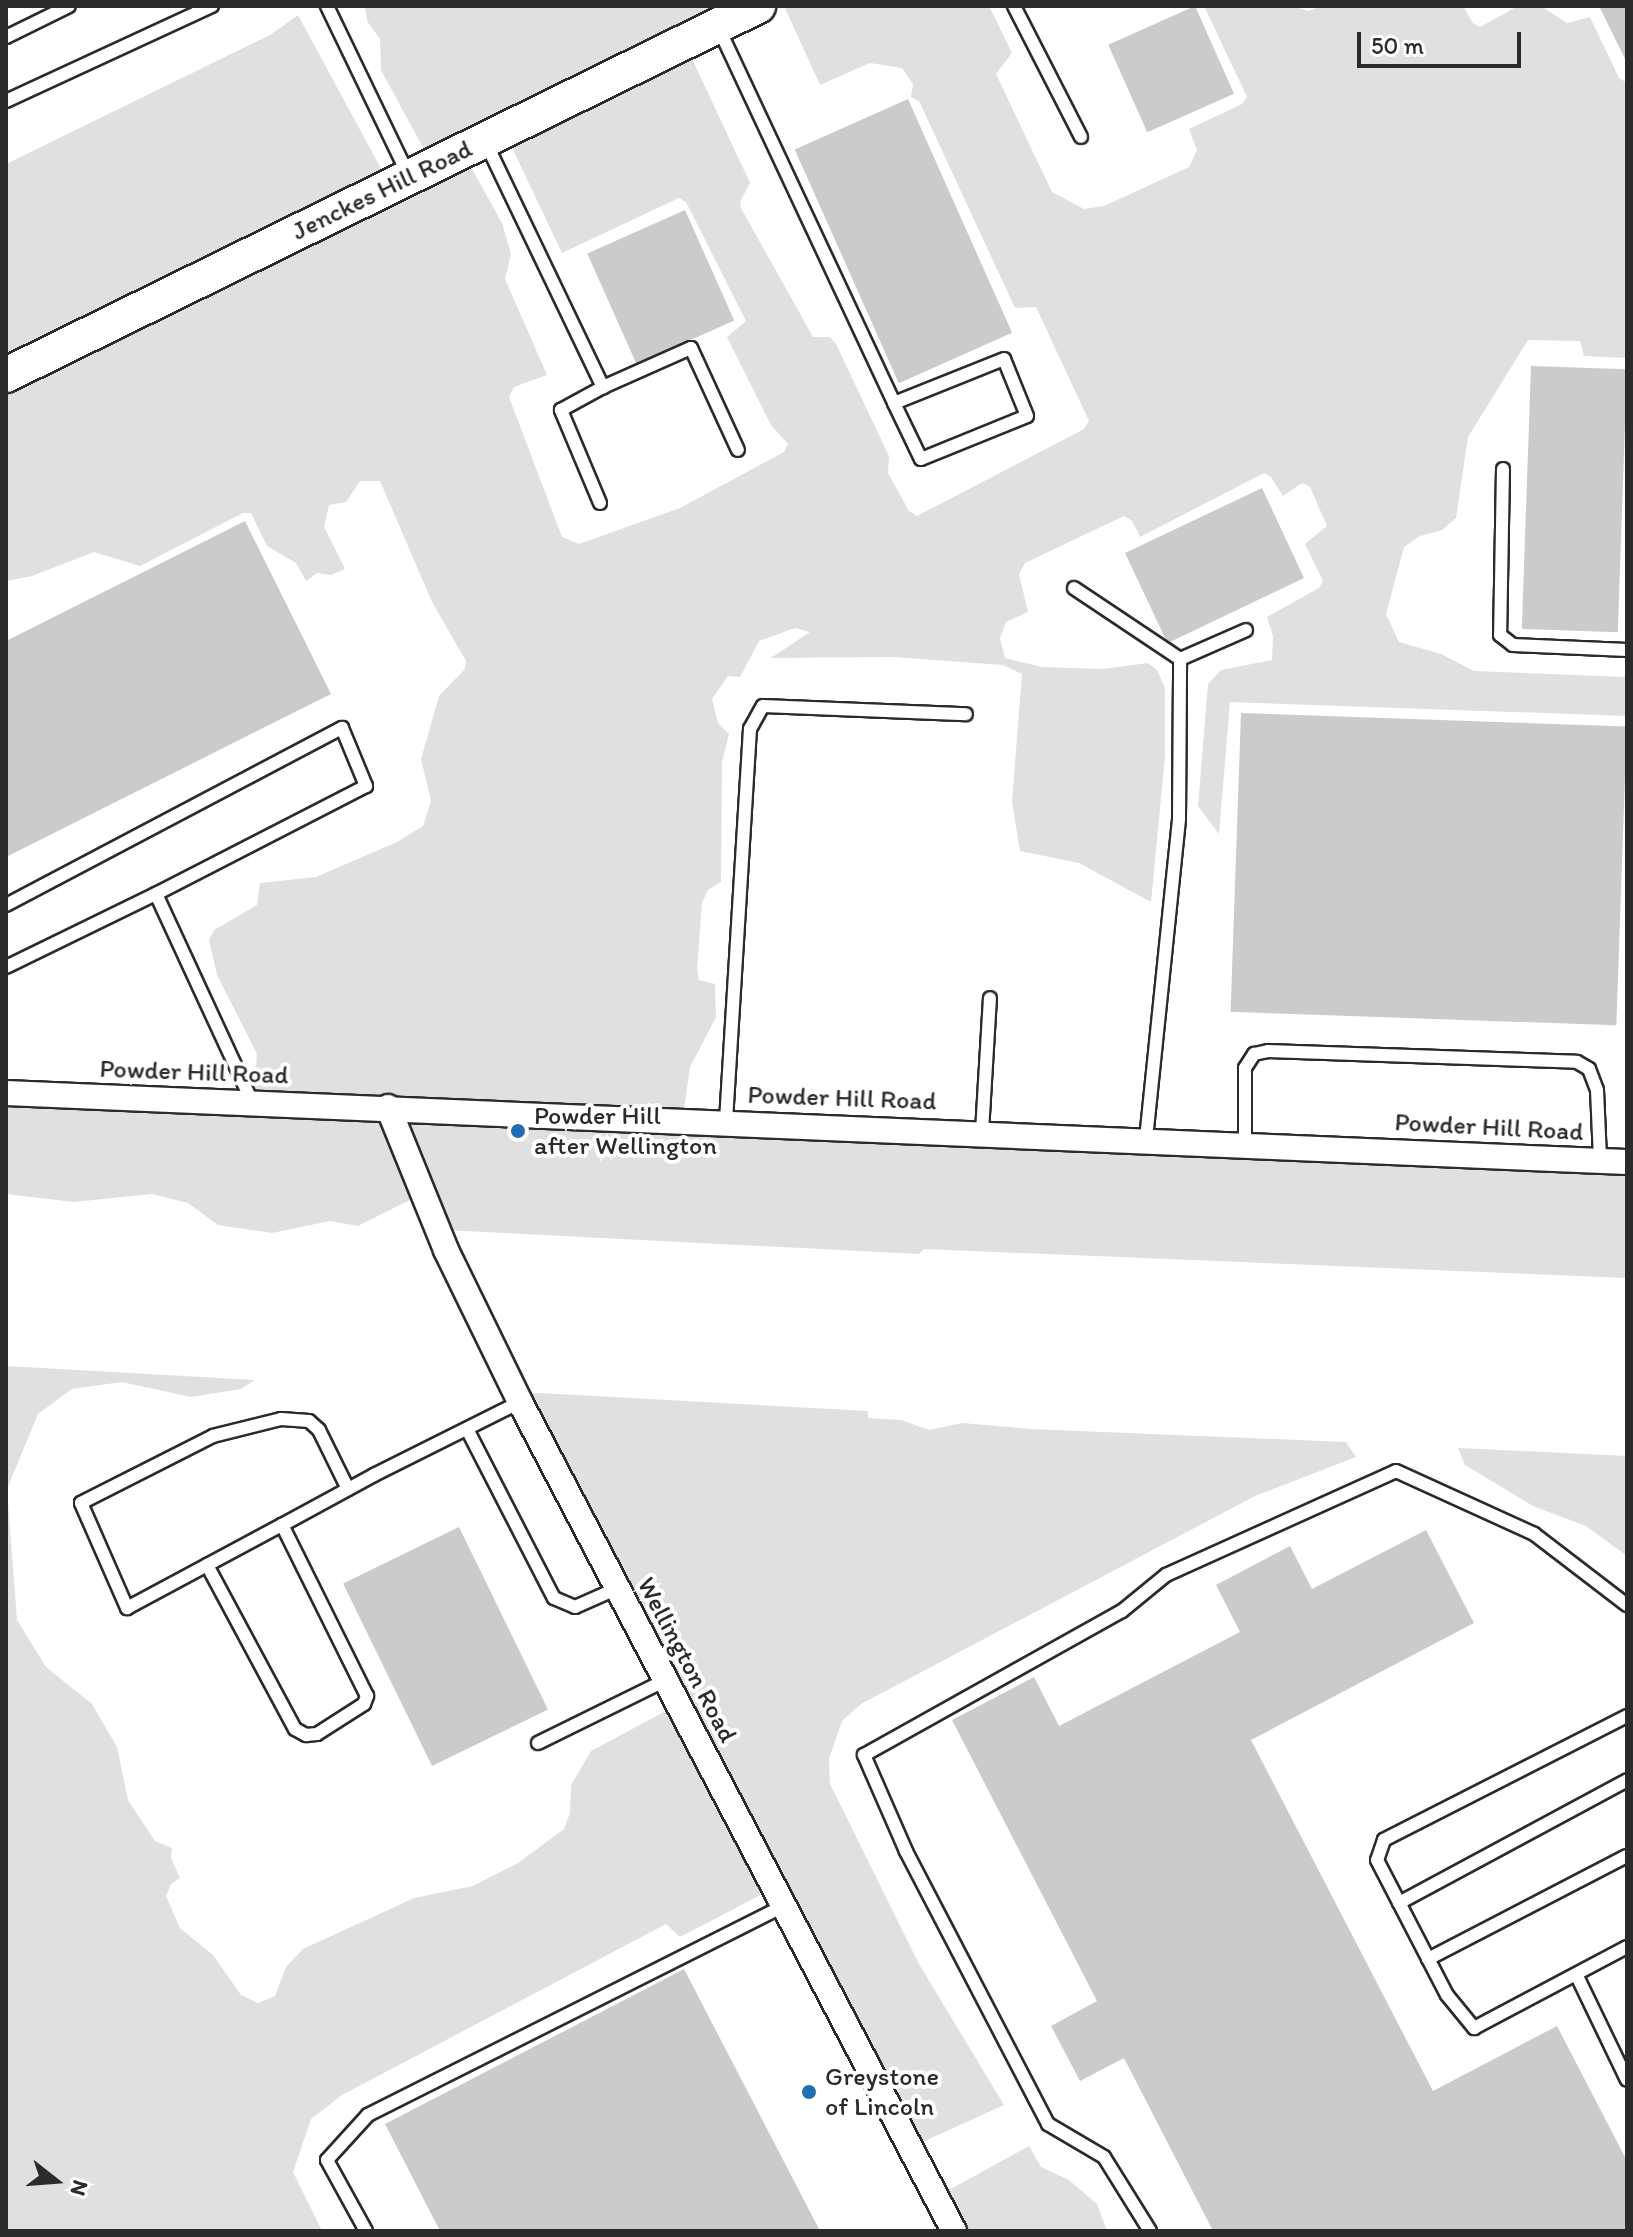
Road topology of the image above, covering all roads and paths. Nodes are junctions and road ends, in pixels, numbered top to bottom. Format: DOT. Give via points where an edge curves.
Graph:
graph roads {
  1 [pos="69,6"];
  2 [pos="212,6"];
  3 [pos="327,6"];
  4 [pos="758,6"];
  5 [pos="1014,6"];
  6 [pos="717,26"];
  7 [pos="6,37"];
  8 [pos="6,101"];
  9 [pos="1081,137"];
  10 [pos="484,140"];
  11 [pos="409,177"];
  12 [pos="6,375"];
  13 [pos="603,387"];
  14 [pos="894,403"];
  15 [pos="738,450"];
  16 [pos="1503,469"];
  17 [pos="600,503"];
  18 [pos="1074,588"];
  19 [pos="1246,630"];
  20 [pos="1627,650"];
  21 [pos="1180,659"];
  22 [pos="966,714"];
  23 [pos="156,894"];
  24 [pos="6,905"];
  25 [pos="6,967"];
  26 [pos="990,998"];
  27 [pos="6,1093"];
  28 [pos="252,1102"];
  29 [pos="388,1107"];
  30 [pos="726,1121"];
  31 [pos="982,1132"];
  32 [pos="1146,1139"];
  33 [pos="1245,1144"];
  34 [pos="1600,1160"];
  35 [pos="1627,1162"];
  36 [pos="520,1402"];
  37 [pos="467,1429"];
  38 [pos="348,1489"];
  39 [pos="282,1525"];
  40 [pos="207,1565"];
  41 [pos="618,1588"];
  42 [pos="1627,1605"];
  43 [pos="666,1680"];
  44 [pos="1627,1716"];
  45 [pos="538,1743"];
  46 [pos="1627,1780"];
  47 [pos="1627,1856"];
  48 [pos="1399,1903"];
  49 [pos="784,1906"];
  50 [pos="1627,1947"];
  51 [pos="1428,1959"];
  52 [pos="1577,1976"];
  53 [pos="1627,2080"];
  54 [pos="366,2231"];
  55 [pos="954,2231"];
  56 [pos="1150,2231"];
  1 -- 7 [label="lane"];
  2 -- 8 [label="lane"];
  3 -- 11 [label="lane"];
  4 -- 6 [label="main road, Jenckes Hill Road"];
  5 -- 9 [label="lane"];
  6 -- 10 [label="main road, Jenckes Hill Road"];
  6 -- 14 [label="lane"];
  10 -- 11 [label="main road, Jenckes Hill Road"];
  10 -- 13 [label="lane"];
  11 -- 12 [label="main road, Jenckes Hill Road"];
  13 -- 15 [label="lane" via="691,348"];
  13 -- 17 [label="lane" via="561,410"];
  14 -- 14 [label="lane" via="921,459 1027,416 1004,359"];
  16 -- 20 [label="lane" via="1500,635 1513,645"];
  18 -- 21 [label="lane"];
  19 -- 21 [label="lane"];
  21 -- 32 [label="lane" via="1179,819"];
  22 -- 30 [label="lane" via="763,706 750,729"];
  23 -- 24 [label="lane" via="366,786 342,728"];
  23 -- 25 [label="lane"];
  23 -- 28 [label="lane"];
  26 -- 31 [label="lane"];
  27 -- 28 [label="street, Powder Hill Road"];
  28 -- 29 [label="street, Powder Hill Road"];
  29 -- 30 [label="street, Powder Hill Road"];
  29 -- 36 [label="street, Wellington Road" via="446,1250"];
  30 -- 31 [label="street, Powder Hill Road"];
  31 -- 32 [label="street, Powder Hill Road"];
  32 -- 33 [label="street, Powder Hill Road"];
  33 -- 34 [label="street, Powder Hill Road"];
  33 -- 34 [label="lane" via="1245,1068 1254,1054 1577,1062 1589,1069 1597,1090"];
  34 -- 35 [label="street, Powder Hill Road"];
  36 -- 37 [label="lane"];
  36 -- 41 [label="street, Wellington Road"];
  37 -- 38 [label="lane"];
  37 -- 41 [label="lane" via="554,1598 575,1607"];
  38 -- 39 [label="lane"];
  38 -- 40 [label="lane" via="319,1430 309,1421 281,1419 213,1436 81,1503 127,1608"];
  39 -- 40 [label="lane"];
  39 -- 40 [label="lane" via="367,1696 364,1704 317,1734 295,1729"];
  41 -- 43 [label="street, Wellington Road"];
  42 -- 56 [label="lane" via="1534,1534 1396,1471 1166,1575 1122,1611 864,1755 906,1851 1048,2124 1104,2157"];
  43 -- 45 [label="lane"];
  43 -- 49 [label="street, Wellington Road"];
  44 -- 48 [label="lane" via="1384,1840 1377,1860"];
  46 -- 48 [label="lane"];
  47 -- 51 [label="lane"];
  48 -- 51 [label="lane"];
  49 -- 54 [label="lane" via="368,2115 327,2160"];
  49 -- 55 [label="street, Wellington Road"];
  50 -- 52 [label="lane"];
  51 -- 52 [label="lane" via="1447,1995 1474,2028"];
  52 -- 53 [label="lane"];
}
